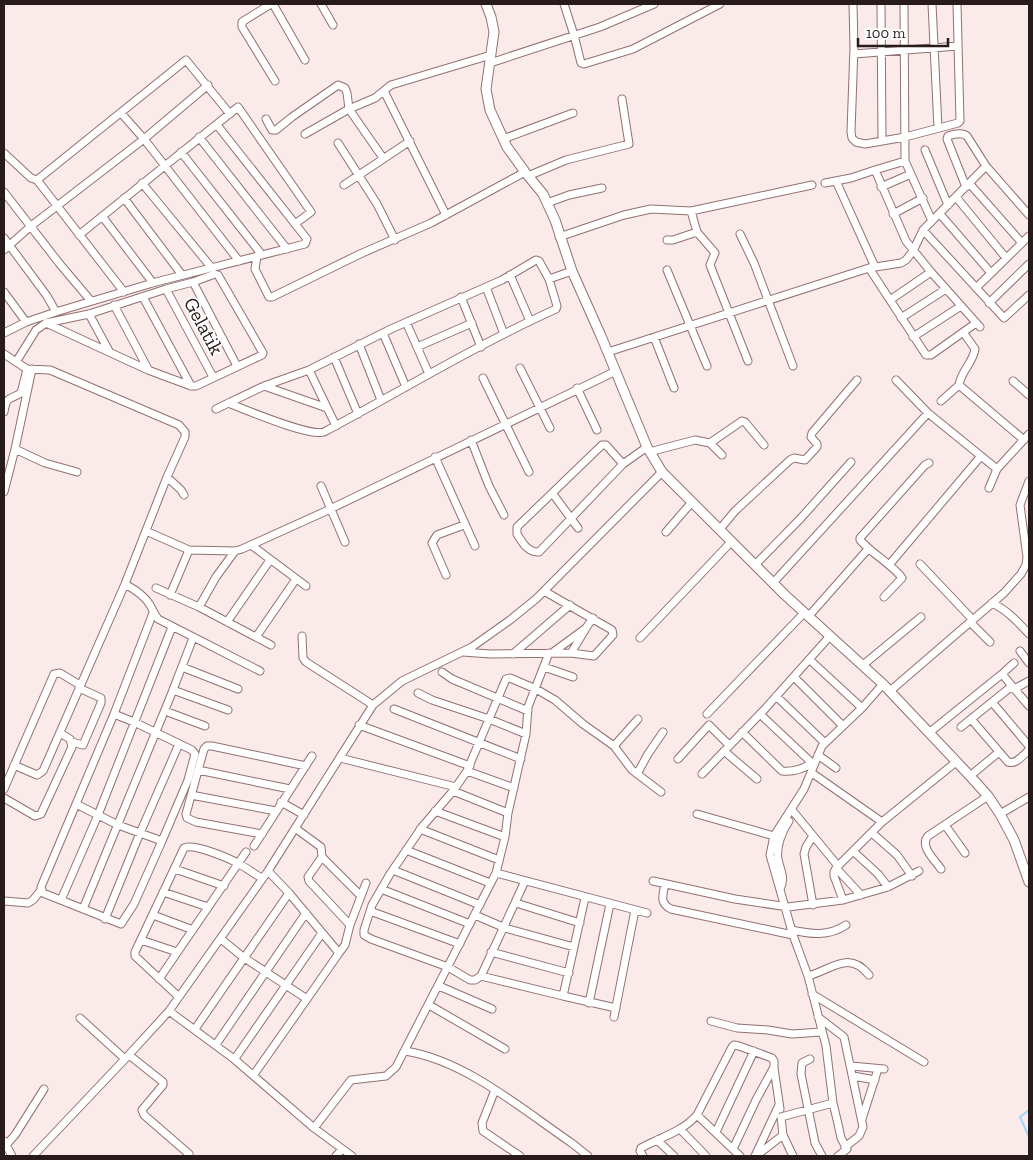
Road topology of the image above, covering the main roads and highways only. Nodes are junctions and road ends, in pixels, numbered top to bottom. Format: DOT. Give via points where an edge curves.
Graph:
graph roads {
  1 [pos="486,4"];
  2 [pos="1029,882"];
  1 -- 2 [label="main road" via="494,32 486,89 490,110 503,138 543,194 648,450 662,472 806,615 883,684 988,796 1014,840"];
}
